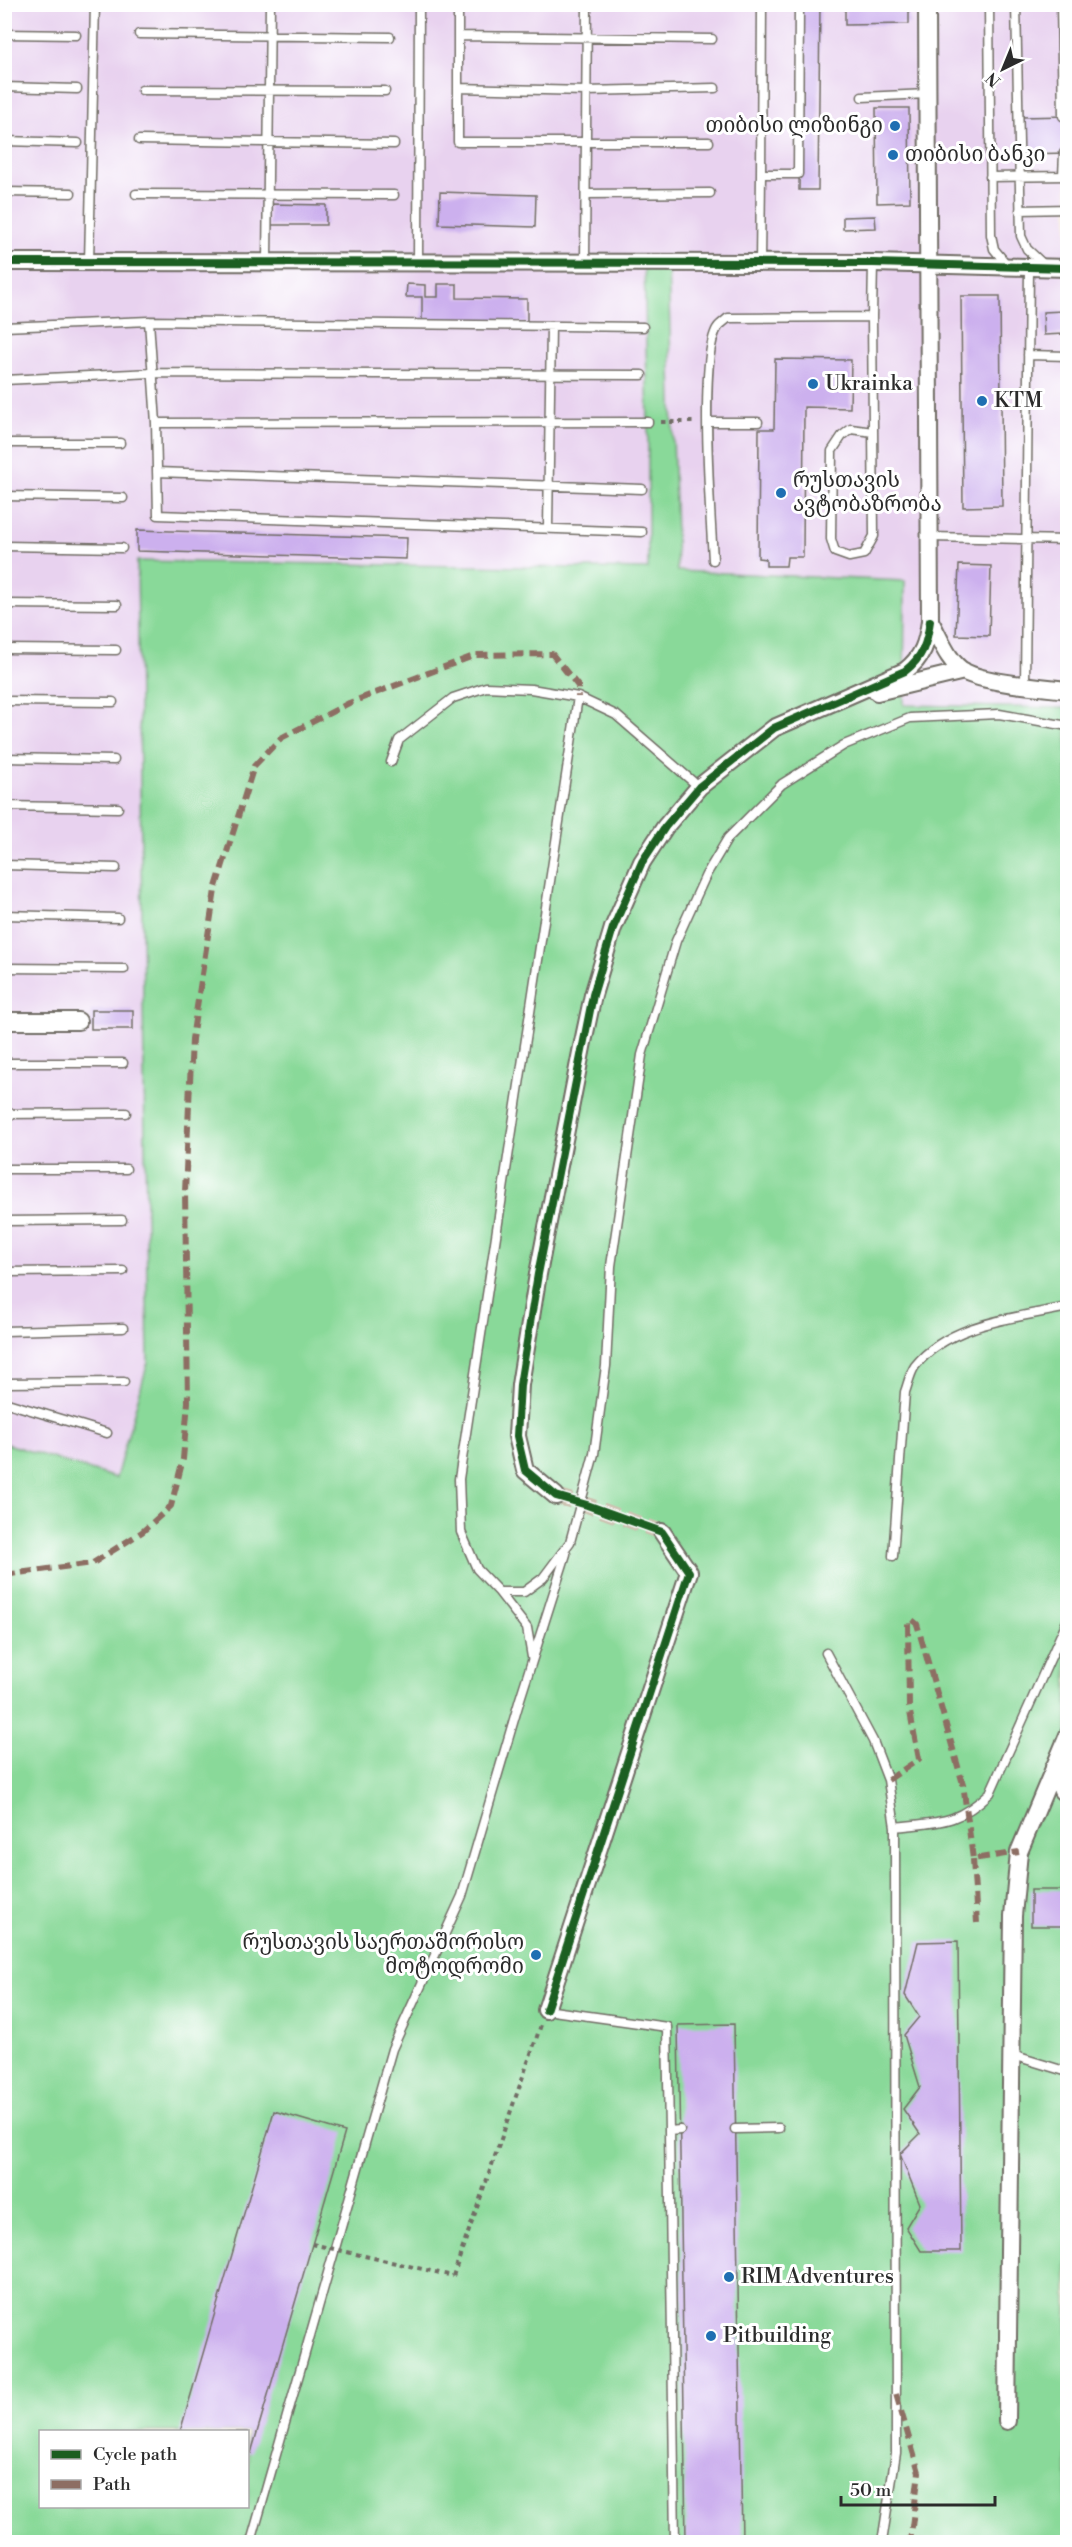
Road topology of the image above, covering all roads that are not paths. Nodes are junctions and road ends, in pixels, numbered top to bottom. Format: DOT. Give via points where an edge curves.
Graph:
graph roads {
  1 [pos="95,4"];
  2 [pos="270,4"];
  3 [pos="419,4"];
  4 [pos="458,4"];
  5 [pos="587,4"];
  6 [pos="762,4"];
  7 [pos="799,4"];
  8 [pos="927,4"];
  9 [pos="989,4"];
  10 [pos="1016,4"];
  11 [pos="1061,4"];
  12 [pos="4,34"];
  13 [pos="76,34"];
  14 [pos="139,34"];
  15 [pos="269,36"];
  16 [pos="458,36"];
  17 [pos="390,37"];
  18 [pos="587,38"];
  19 [pos="712,39"];
  20 [pos="4,87"];
  21 [pos="458,88"];
  22 [pos="715,88"];
  23 [pos="77,89"];
  24 [pos="142,90"];
  25 [pos="268,91"];
  26 [pos="386,91"];
  27 [pos="586,91"];
  28 [pos="928,94"];
  29 [pos="862,97"];
  30 [pos="1063,116"];
  31 [pos="140,140"];
  32 [pos="4,141"];
  33 [pos="268,142"];
  34 [pos="586,142"];
  35 [pos="709,142"];
  36 [pos="78,143"];
  37 [pos="394,144"];
  38 [pos="1064,153"];
  39 [pos="761,174"];
  40 [pos="1065,176"];
  41 [pos="990,177"];
  42 [pos="1019,177"];
  43 [pos="4,192"];
  44 [pos="71,193"];
  45 [pos="136,194"];
  46 [pos="267,194"];
  47 [pos="586,194"];
  48 [pos="710,194"];
  49 [pos="394,195"];
  50 [pos="1068,209"];
  51 [pos="1020,210"];
  52 [pos="267,261"];
  53 [pos="4,262"];
  54 [pos="89,262"];
  55 [pos="585,262"];
  56 [pos="418,263"];
  57 [pos="760,263"];
  58 [pos="873,263"];
  59 [pos="929,266"];
  60 [pos="1009,267"];
  61 [pos="1029,268"];
  62 [pos="1048,268"];
  63 [pos="1068,268"];
  64 [pos="872,317"];
  65 [pos="149,321"];
  66 [pos="551,326"];
  67 [pos="4,327"];
  68 [pos="643,327"];
  69 [pos="1028,355"];
  70 [pos="1068,356"];
  71 [pos="153,374"];
  72 [pos="642,375"];
  73 [pos="4,380"];
  74 [pos="550,422"];
  75 [pos="648,422"];
  76 [pos="758,422"];
  77 [pos="156,423"];
  78 [pos="708,423"];
  79 [pos="873,432"];
  80 [pos="4,443"];
  81 [pos="120,443"];
  82 [pos="157,472"];
  83 [pos="549,486"];
  84 [pos="642,489"];
  85 [pos="4,496"];
  86 [pos="123,498"];
  87 [pos="548,528"];
  88 [pos="642,532"];
  89 [pos="930,537"];
  90 [pos="1027,539"];
  91 [pos="1068,540"];
  92 [pos="4,546"];
  93 [pos="122,548"];
  94 [pos="713,560"];
  95 [pos="4,604"];
  96 [pos="117,605"];
  97 [pos="930,621"];
  98 [pos="4,649"];
  99 [pos="116,651"];
  100 [pos="964,671"];
  101 [pos="1025,685"];
  102 [pos="1068,690"];
  103 [pos="858,693"];
  104 [pos="578,697"];
  105 [pos="4,701"];
  106 [pos="112,702"];
  107 [pos="1068,726"];
  108 [pos="4,758"];
  109 [pos="114,760"];
  110 [pos="391,762"];
  111 [pos="699,787"];
  112 [pos="4,806"];
  113 [pos="118,808"];
  114 [pos="4,865"];
  115 [pos="116,868"];
  116 [pos="4,915"];
  117 [pos="118,918"];
  118 [pos="4,968"];
  119 [pos="124,969"];
  120 [pos="4,1021"];
  121 [pos="78,1021"];
  122 [pos="4,1063"];
  123 [pos="123,1063"];
  124 [pos="4,1113"];
  125 [pos="126,1113"];
  126 [pos="4,1169"];
  127 [pos="126,1169"];
  128 [pos="122,1220"];
  129 [pos="4,1221"];
  130 [pos="123,1271"];
  131 [pos="4,1272"];
  132 [pos="1068,1307"];
  133 [pos="123,1328"];
  134 [pos="4,1331"];
  135 [pos="124,1382"];
  136 [pos="4,1383"];
  137 [pos="4,1402"];
  138 [pos="107,1433"];
  139 [pos="556,1496"];
  140 [pos="662,1532"];
  141 [pos="570,1542"];
  142 [pos="893,1556"];
  143 [pos="499,1592"];
  144 [pos="1068,1619"];
  145 [pos="826,1653"];
  146 [pos="532,1660"];
  147 [pos="1068,1735"];
  148 [pos="1054,1767"];
  149 [pos="1068,1796"];
  150 [pos="895,1827"];
  151 [pos="546,2010"];
  152 [pos="1012,2055"];
  153 [pos="1068,2072"];
  154 [pos="779,2128"];
  155 [pos="735,2129"];
  156 [pos="680,2130"];
  157 [pos="669,2131"];
  158 [pos="1007,2421"];
  159 [pos="251,2542"];
  160 [pos="675,2542"];
  161 [pos="882,2542"];
  1 -- 54 [label="lane"];
  2 -- 15 [label="lane"];
  3 -- 56 [label="lane"];
  4 -- 16 [label="lane"];
  5 -- 18 [label="lane"];
  6 -- 39 [label="lane"];
  7 -- 39 [label="lane" via="798,174"];
  8 -- 28 [label="street"];
  9 -- 41 [label="lane"];
  10 -- 42 [label="lane"];
  11 -- 30 [label="lane"];
  12 -- 13 [label="lane"];
  14 -- 15 [label="lane"];
  15 -- 17 [label="lane"];
  15 -- 25 [label="lane"];
  16 -- 18 [label="lane"];
  16 -- 21 [label="lane"];
  18 -- 19 [label="lane"];
  18 -- 27 [label="lane"];
  20 -- 23 [label="lane"];
  21 -- 27 [label="lane"];
  21 -- 34 [label="lane" via="458,142"];
  22 -- 27 [label="lane"];
  24 -- 25 [label="lane"];
  25 -- 26 [label="lane"];
  25 -- 33 [label="lane"];
  27 -- 34 [label="lane"];
  28 -- 29 [label="lane"];
  28 -- 59 [label="street"];
  31 -- 33 [label="lane"];
  32 -- 36 [label="lane"];
  33 -- 37 [label="lane"];
  33 -- 46 [label="lane"];
  34 -- 35 [label="lane"];
  34 -- 47 [label="lane"];
  38 -- 40 [label="lane"];
  39 -- 57 [label="lane"];
  40 -- 42 [label="lane"];
  41 -- 42 [label="lane"];
  41 -- 60 [label="lane" via="991,235 994,249"];
  42 -- 51 [label="lane"];
  43 -- 44 [label="lane"];
  45 -- 46 [label="lane"];
  46 -- 49 [label="lane"];
  46 -- 52 [label="lane"];
  47 -- 48 [label="lane"];
  47 -- 55 [label="lane"];
  50 -- 51 [label="lane"];
  51 -- 62 [label="lane" via="1021,236 1027,249"];
  52 -- 54 [label="street"];
  52 -- 56 [label="street"];
  53 -- 54 [label="street"];
  55 -- 56 [label="street"];
  55 -- 57 [label="street"];
  57 -- 58 [label="street"];
  58 -- 59 [label="street"];
  58 -- 64 [label="lane"];
  59 -- 60 [label="street"];
  59 -- 89 [label="street"];
  60 -- 61 [label="street"];
  61 -- 62 [label="street"];
  61 -- 69 [label="lane"];
  62 -- 63 [label="street"];
  64 -- 78 [label="lane" via="728,318 717,327 711,348"];
  64 -- 79 [label="lane"];
  65 -- 66 [label="lane"];
  65 -- 67 [label="lane"];
  65 -- 71 [label="lane"];
  66 -- 68 [label="lane"];
  66 -- 74 [label="lane"];
  69 -- 70 [label="lane"];
  69 -- 90 [label="lane"];
  71 -- 72 [label="lane"];
  71 -- 73 [label="lane"];
  71 -- 77 [label="lane"];
  74 -- 75 [label="lane"];
  74 -- 77 [label="lane"];
  74 -- 83 [label="lane"];
  76 -- 78 [label="lane"];
  77 -- 82 [label="lane"];
  78 -- 94 [label="lane"];
  79 -- 79 [label="lane" via="874,536 864,554 849,557 836,552 831,539 832,451 851,429"];
  80 -- 81 [label="lane"];
  82 -- 83 [label="lane"];
  82 -- 87 [label="lane" via="158,515"];
  83 -- 84 [label="lane"];
  83 -- 87 [label="lane"];
  85 -- 86 [label="lane"];
  87 -- 88 [label="lane"];
  89 -- 90 [label="lane"];
  89 -- 97 [label="street"];
  90 -- 91 [label="lane"];
  90 -- 101 [label="lane"];
  92 -- 93 [label="lane"];
  95 -- 96 [label="lane"];
  97 -- 100 [label="street" via="949,655"];
  97 -- 103 [label="street" via="926,647 918,661"];
  98 -- 99 [label="lane"];
  100 -- 101 [label="street"];
  100 -- 103 [label="street" via="882,692"];
  101 -- 102 [label="street"];
  103 -- 111 [label="street" via="774,728"];
  104 -- 110 [label="lane" via="486,687 453,698 399,740"];
  104 -- 111 [label="lane" via="616,715"];
  104 -- 143 [label="lane" via="459,1479 461,1532 477,1569"];
  105 -- 106 [label="lane"];
  107 -- 141 [label="lane" via="999,714 910,718 855,740 782,784 728,838 676,941 642,1054 611,1266 606,1366 594,1454"];
  108 -- 109 [label="lane"];
  111 -- 139 [label="street" via="664,827 642,862 613,928 582,1047 538,1274 520,1385 517,1436 525,1470"];
  112 -- 113 [label="lane"];
  114 -- 115 [label="lane"];
  116 -- 117 [label="lane"];
  118 -- 119 [label="lane"];
  120 -- 121 [label="street"];
  122 -- 123 [label="lane"];
  124 -- 125 [label="lane"];
  126 -- 127 [label="lane"];
  128 -- 129 [label="lane"];
  130 -- 131 [label="lane"];
  132 -- 142 [label="lane" via="966,1330 932,1348 914,1368 906,1392"];
  133 -- 134 [label="lane"];
  135 -- 136 [label="lane"];
  137 -- 138 [label="lane"];
  140 -- 151 [label="street" via="689,1572"];
  141 -- 143 [label="lane" via="543,1578 524,1592"];
  141 -- 146 [label="lane"];
  143 -- 146 [label="lane" via="527,1628"];
  144 -- 150 [label="lane" via="990,1793 972,1810 951,1820"];
  145 -- 150 [label="lane" via="873,1741 888,1780"];
  146 -- 159 [label="lane" via="462,1896 392,2049"];
  147 -- 148 [label="street"];
  148 -- 149 [label="street" via="1062,1791"];
  148 -- 152 [label="street" via="1019,1852 1013,1916"];
  150 -- 161 [label="lane" via="896,2453"];
  151 -- 157 [label="lane" via="667,2027"];
  152 -- 153 [label="lane"];
  152 -- 158 [label="street"];
  154 -- 155 [label="lane"];
  156 -- 157 [label="lane"];
  157 -- 160 [label="lane"];
}
